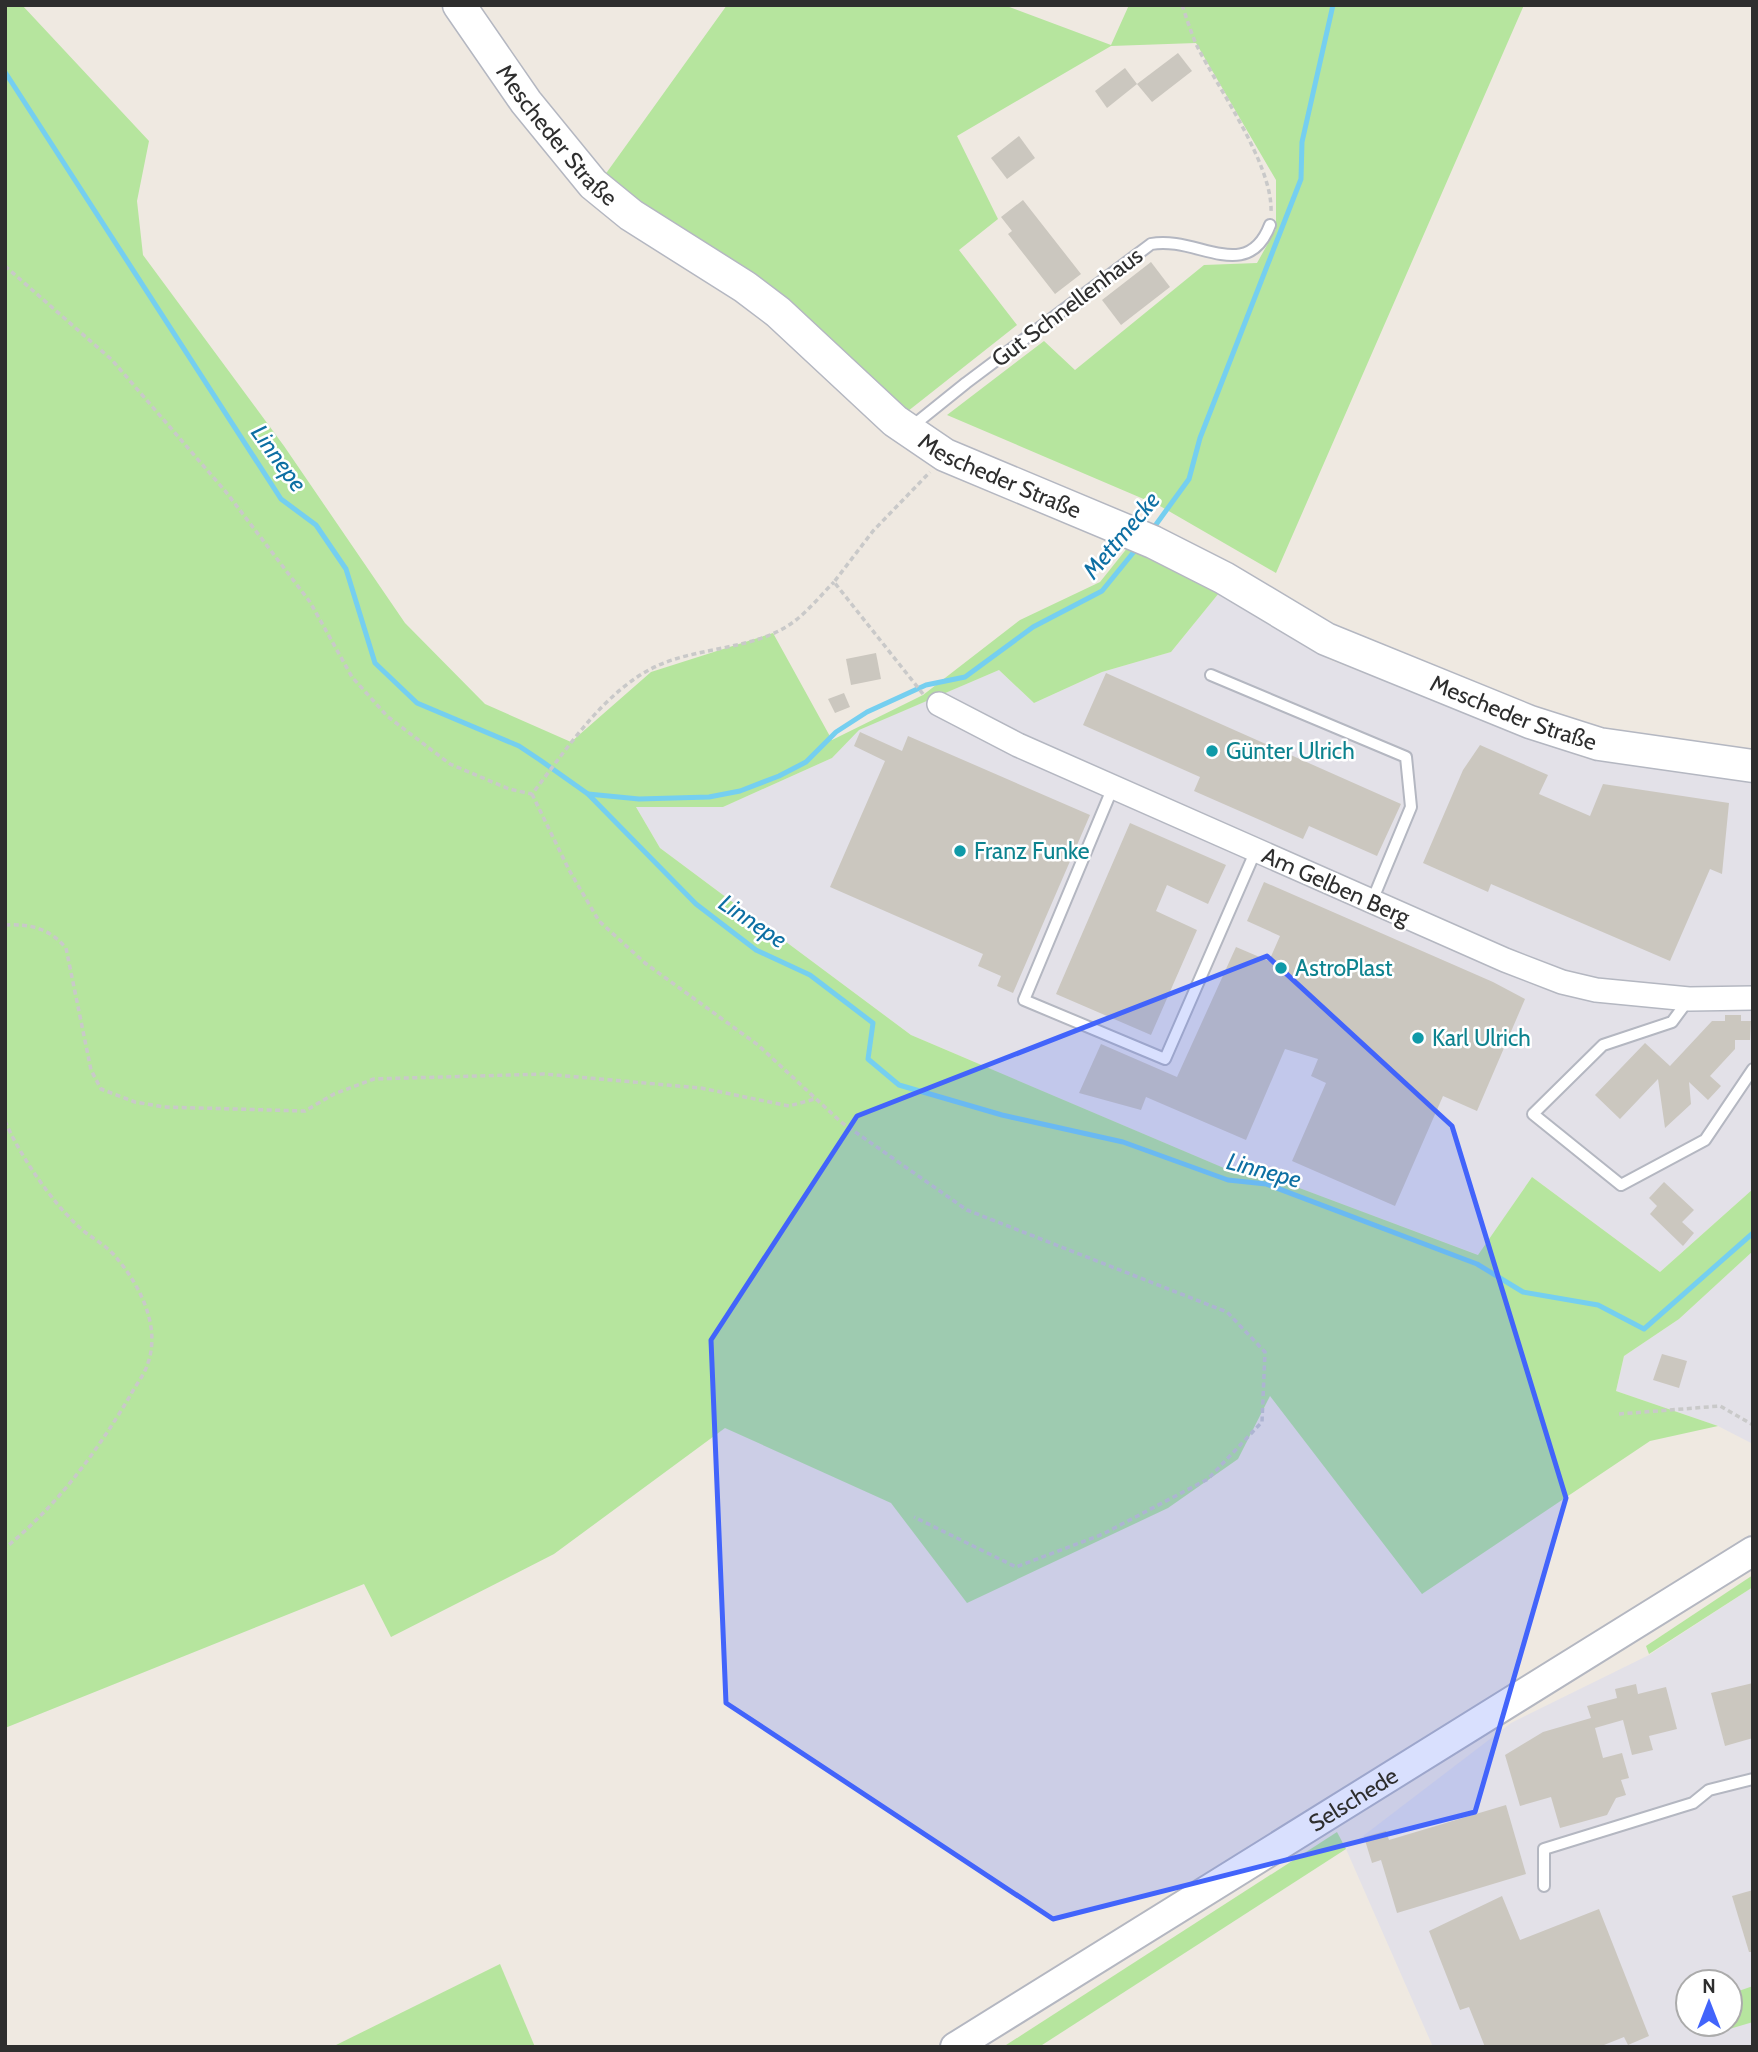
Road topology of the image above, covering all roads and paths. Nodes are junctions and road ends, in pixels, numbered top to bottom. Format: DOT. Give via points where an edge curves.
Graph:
graph roads {
  1 [pos="459,5"];
  2 [pos="1182,5"];
  3 [pos="1270,225"];
  4 [pos="5,266"];
  5 [pos="908,430"];
  6 [pos="946,455"];
  7 [pos="834,582"];
  8 [pos="1211,675"];
  9 [pos="931,699"];
  10 [pos="1753,766"];
  11 [pos="1112,787"];
  12 [pos="533,794"];
  13 [pos="1256,850"];
  14 [pos="1372,901"];
  15 [pos="5,925"];
  16 [pos="1753,998"];
  17 [pos="1689,999"];
  18 [pos="1753,1069"];
  19 [pos="816,1099"];
  20 [pos="5,1121"];
  21 [pos="1619,1414"];
  22 [pos="1753,1425"];
  23 [pos="914,1517"];
  24 [pos="5,1548"];
  25 [pos="1753,1551"];
  26 [pos="1753,1779"];
  27 [pos="1545,1886"];
  28 [pos="955,2047"];
  1 -- 5 [label="main road, Mescheder Straße" via="526,102 593,184 631,215 745,287"];
  2 -- 3 [label="path" via="1196,43 1264,173 1272,199"];
  3 -- 5 [label="lane, Gut Schnellenhaus" via="1261,244 1239,256 1181,242 1151,244"];
  4 -- 12 [label="path" via="112,360 226,492 310,603 352,677 387,716 450,764"];
  5 -- 6 [label="main road, Mescheder Straße"];
  6 -- 7 [label="path" via="873,531"];
  6 -- 10 [label="main road, Mescheder Straße" via="1143,538 1326,639 1530,722 1624,749"];
  7 -- 9 [label="path" via="903,671"];
  7 -- 12 [label="path" via="796,620 773,633 660,664 635,678"];
  8 -- 14 [label="lane" via="1406,757 1411,807"];
  9 -- 11 [label="street, Am Gelben Berg"];
  11 -- 13 [label="street, Am Gelben Berg"];
  11 -- 13 [label="lane" via="1024,1000 1165,1059"];
  12 -- 19 [label="path" via="599,921 645,963 758,1045"];
  13 -- 14 [label="street, Am Gelben Berg"];
  14 -- 17 [label="street, Am Gelben Berg" via="1562,982 1628,995"];
  15 -- 19 [label="path" via="40,928 66,948 91,1070 101,1089 135,1102 305,1111 374,1079 544,1074 701,1088 789,1106"];
  16 -- 17 [label="street, Am Gelben Berg"];
  17 -- 18 [label="lane" via="1672,1022 1603,1045 1533,1114 1621,1185 1705,1140"];
  19 -- 23 [label="path" via="841,1122 967,1210 1227,1311 1265,1352 1262,1422 1208,1479 1103,1534 1016,1567"];
  20 -- 24 [label="path" via="54,1197 78,1226 113,1253 137,1283 150,1319 149,1363 120,1412 61,1495"];
  21 -- 22 [label="path" via="1720,1406"];
  25 -- 28 [label="street, Selschede"];
  26 -- 27 [label="lane" via="1709,1790 1693,1803 1544,1849"];
}
